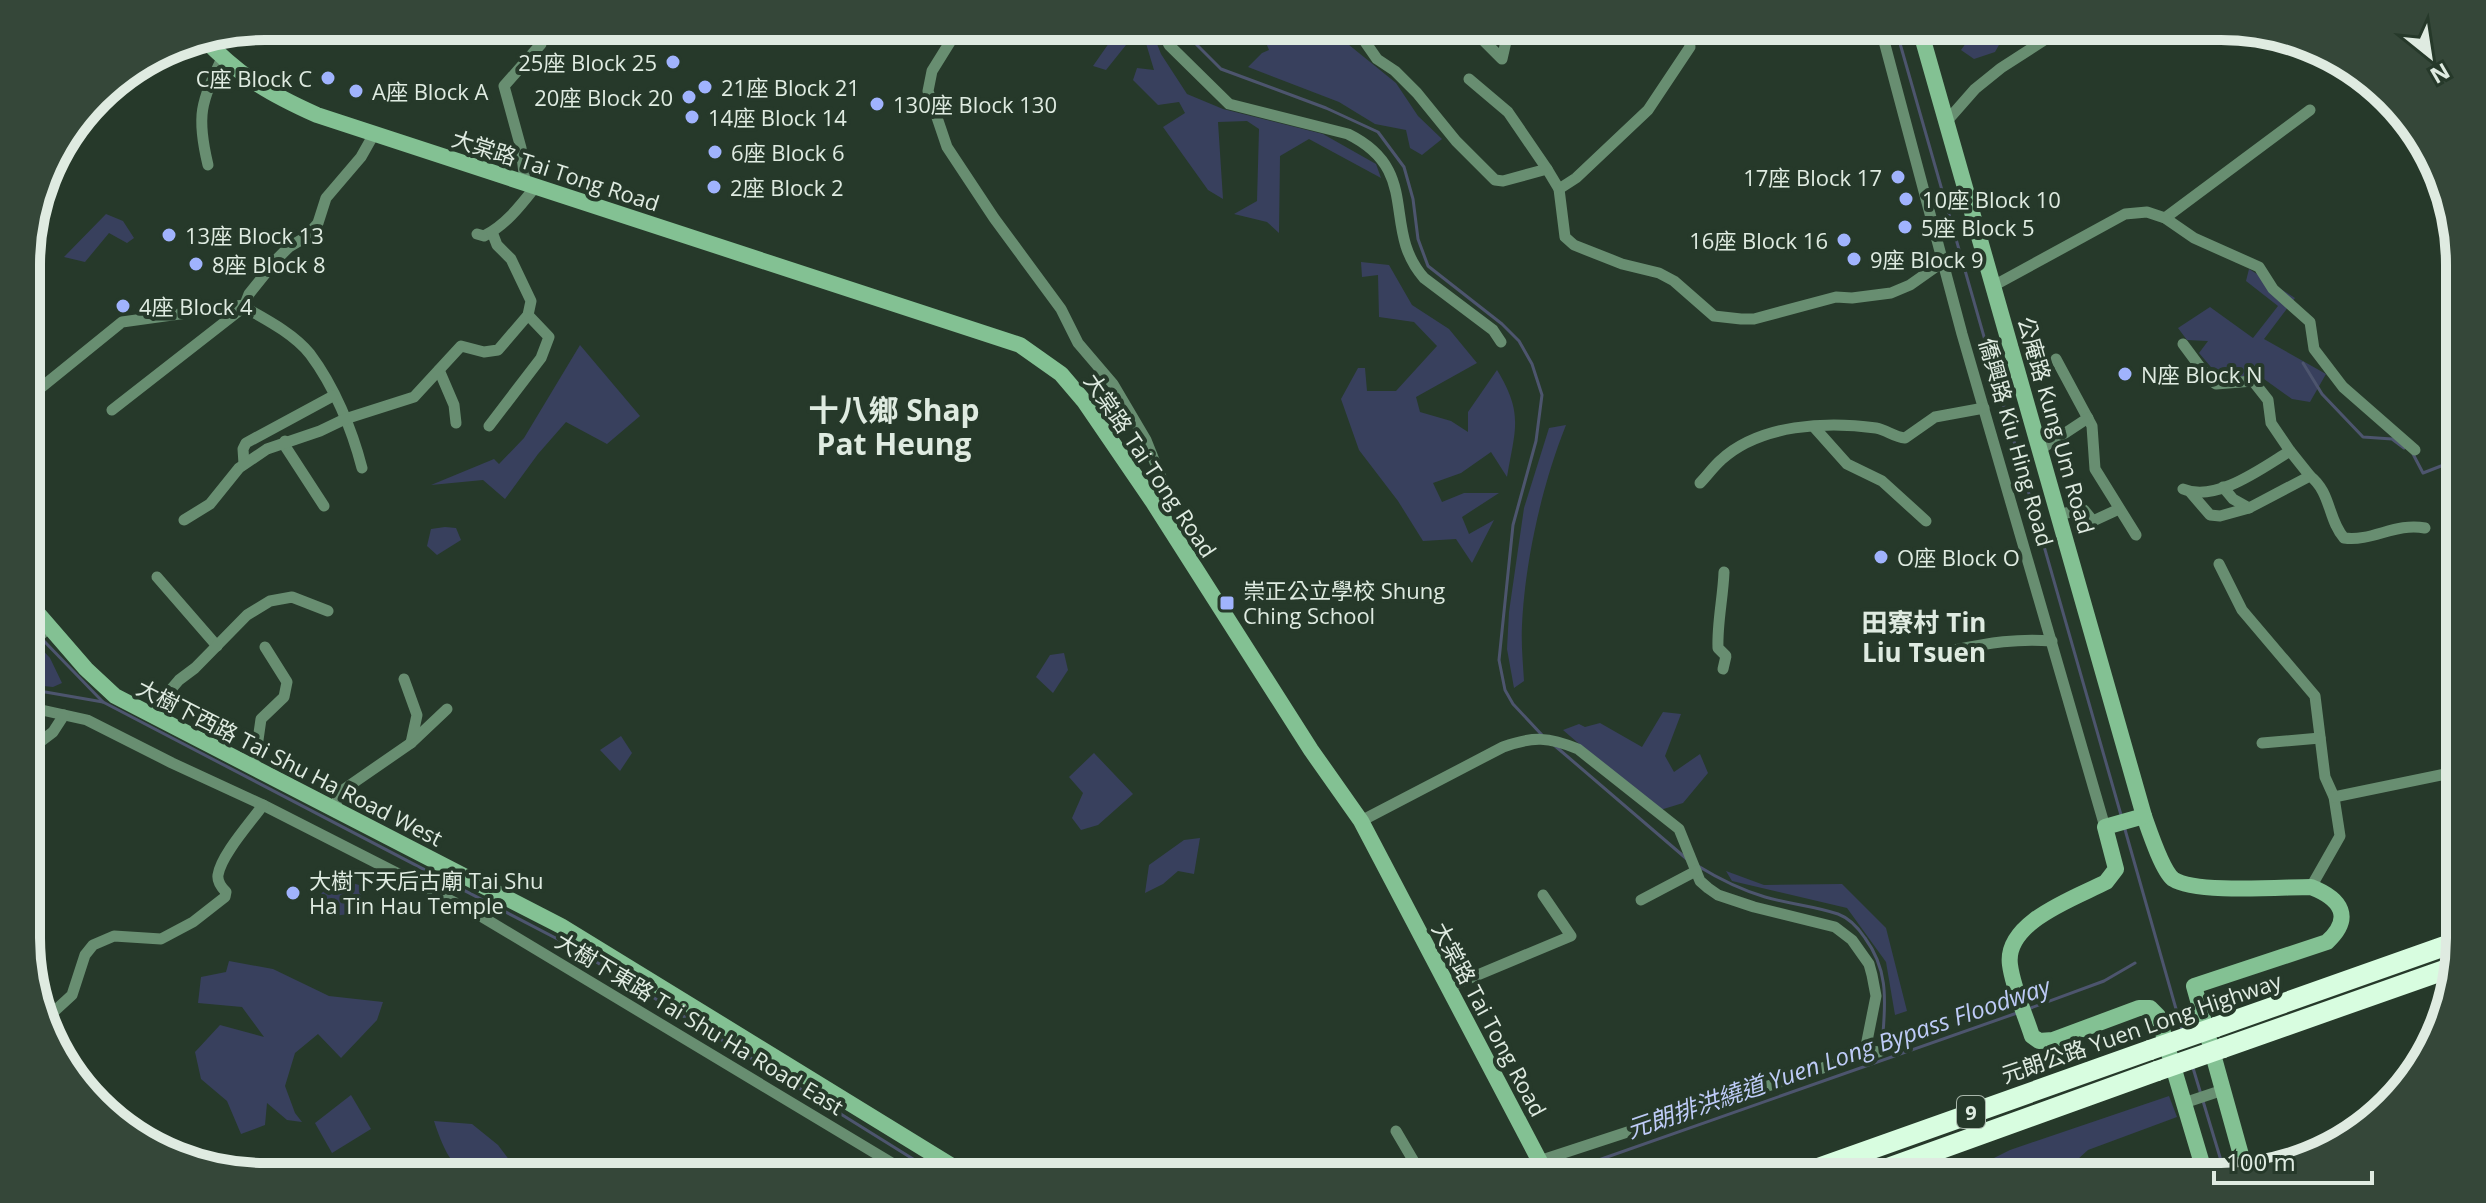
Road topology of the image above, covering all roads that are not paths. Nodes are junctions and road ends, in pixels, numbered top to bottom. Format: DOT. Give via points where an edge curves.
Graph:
graph roads {
  1 [pos="951,40"];
  2 [pos="1167,40"];
  3 [pos="1364,40"];
  4 [pos="1483,40"];
  5 [pos="1506,40"];
  6 [pos="1689,40"];
  7 [pos="1884,40"];
  8 [pos="1923,40"];
  9 [pos="2044,40"];
  10 [pos="541,44"];
  11 [pos="211,47"];
  12 [pos="222,58"];
  13 [pos="1469,79"];
  14 [pos="2310,110"];
  15 [pos="1946,122"];
  16 [pos="374,134"];
  17 [pos="208,165"];
  18 [pos="1547,169"];
  19 [pos="530,184"];
  20 [pos="1559,189"];
  21 [pos="2165,218"];
  22 [pos="492,232"];
  23 [pos="477,234"];
  24 [pos="1944,261"];
  25 [pos="1995,285"];
  26 [pos="244,306"];
  27 [pos="528,315"];
  28 [pos="1501,342"];
  29 [pos="2183,344"];
  30 [pos="2056,359"];
  31 [pos="439,370"];
  32 [pos="40,388"];
  33 [pos="333,396"];
  34 [pos="1984,408"];
  35 [pos="112,410"];
  36 [pos="2088,418"];
  37 [pos="345,419"];
  38 [pos="456,423"];
  39 [pos="489,426"];
  40 [pos="1814,427"];
  41 [pos="285,441"];
  42 [pos="2041,449"];
  43 [pos="2415,450"];
  44 [pos="2290,451"];
  45 [pos="244,464"];
  46 [pos="362,468"];
  47 [pos="2310,476"];
  48 [pos="1700,483"];
  49 [pos="2223,487"];
  50 [pos="1153,502"];
  51 [pos="324,506"];
  52 [pos="2249,508"];
  53 [pos="2119,509"];
  54 [pos="2060,514"];
  55 [pos="184,520"];
  56 [pos="1926,521"];
  57 [pos="2425,528"];
  58 [pos="2136,535"];
  59 [pos="2219,564"];
  60 [pos="1724,572"];
  61 [pos="157,577"];
  62 [pos="328,611"];
  63 [pos="40,616"];
  64 [pos="50,627"];
  65 [pos="40,635"];
  66 [pos="2052,641"];
  67 [pos="217,646"];
  68 [pos="265,647"];
  69 [pos="1955,650"];
  70 [pos="1723,669"];
  71 [pos="404,679"];
  72 [pos="447,709"];
  73 [pos="40,710"];
  74 [pos="150,714"];
  75 [pos="64,715"];
  76 [pos="2320,738"];
  77 [pos="40,742"];
  78 [pos="411,743"];
  79 [pos="2262,743"];
  80 [pos="254,768"];
  81 [pos="2446,774"];
  82 [pos="2334,797"];
  83 [pos="263,805"];
  84 [pos="333,808"];
  85 [pos="2144,816"];
  86 [pos="1361,821"];
  87 [pos="2105,827"];
  88 [pos="1698,876"];
  89 [pos="2311,887"];
  90 [pos="1543,895"];
  91 [pos="1641,900"];
  92 [pos="2445,946"];
  93 [pos="2444,970"];
  94 [pos="1449,987"];
  95 [pos="53,1012"];
  96 [pos="1879,1052"];
  97 [pos="1856,1057"];
  98 [pos="2223,1090"];
  99 [pos="2184,1103"];
  100 [pos="1396,1131"];
  101 [pos="2243,1162"];
  102 [pos="892,1163"];
  103 [pos="947,1163"];
  104 [pos="1415,1163"];
  105 [pos="1541,1163"];
  106 [pos="1567,1163"];
  107 [pos="1832,1163"];
  108 [pos="1902,1163"];
  109 [pos="2202,1163"];
  1 -- 50 [label="street" via="932,71 928,91 947,147 1061,309 1078,343 1113,384 1146,440 1162,480"];
  2 -- 28 [label="street" via="1229,104 1348,134 1375,152 1389,167 1397,189 1405,250 1415,267"];
  3 -- 18 [label="street" via="1495,180"];
  4 -- 5 [label="street" via="1502,59"];
  6 -- 20 [label="street" via="1690,47 1648,110"];
  7 -- 24 [label="street, 僑興路 Kiu Hing Road"];
  8 -- 15 [label="street, 公庵路 Kung Um Road"];
  9 -- 15 [label="street" via="1975,89"];
  10 -- 19 [label="street" via="504,86"];
  11 -- 12 [label="street, 大棠路 Tai Tong Road"];
  12 -- 16 [label="street, 大棠路 Tai Tong Road" via="279,98"];
  12 -- 17 [label="street" via="201,111"];
  13 -- 18 [label="street" via="1508,112"];
  14 -- 21 [label="street"];
  15 -- 25 [label="street, 公庵路 Kung Um Road"];
  16 -- 19 [label="street, 大棠路 Tai Tong Road"];
  16 -- 26 [label="street" via="326,198 318,223 277,259"];
  18 -- 20 [label="street"];
  19 -- 22 [label="street" via="511,216"];
  19 -- 50 [label="street, 大棠路 Tai Tong Road" via="1020,345 1061,374 1084,401"];
  20 -- 24 [label="street" via="1565,237 1574,245 1674,281 1714,316 1754,319 1836,297 1891,293"];
  21 -- 25 [label="street" via="2147,212 2125,214"];
  21 -- 43 [label="street" via="2194,238 2259,267 2273,289 2310,322 2314,349 2343,387"];
  22 -- 23 [label="street"];
  22 -- 27 [label="street" via="527,288"];
  24 -- 34 [label="street, 僑興路 Kiu Hing Road"];
  25 -- 42 [label="street, 公庵路 Kung Um Road"];
  26 -- 32 [label="street" via="122,322"];
  26 -- 33 [label="street" via="309,353"];
  26 -- 35 [label="street"];
  27 -- 31 [label="street" via="498,350 461,346"];
  27 -- 39 [label="street" via="549,337 546,348"];
  29 -- 44 [label="street" via="2216,384 2253,381 2268,400 2271,423"];
  30 -- 36 [label="street"];
  31 -- 37 [label="street" via="414,397"];
  31 -- 38 [label="street"];
  33 -- 37 [label="street"];
  33 -- 45 [label="street" via="246,443"];
  34 -- 40 [label="street" via="1935,417 1905,438 1882,429"];
  34 -- 66 [label="street, 僑興路 Kiu Hing Road"];
  36 -- 42 [label="street"];
  36 -- 53 [label="street" via="2095,469"];
  37 -- 41 [label="street"];
  37 -- 46 [label="street"];
  40 -- 48 [label="street" via="1791,428 1748,442"];
  40 -- 56 [label="street" via="1847,464 1882,481"];
  41 -- 45 [label="street"];
  41 -- 51 [label="street"];
  42 -- 54 [label="street, 公庵路 Kung Um Road"];
  44 -- 47 [label="street"];
  44 -- 49 [label="street"];
  45 -- 55 [label="street" via="219,496"];
  47 -- 52 [label="street"];
  47 -- 57 [label="street" via="2322,487 2344,538 2404,526"];
  49 -- 52 [label="street"];
  49 -- 52 [label="street" via="2187,491 2210,515"];
  50 -- 86 [label="street, 大棠路 Tai Tong Road"];
  53 -- 54 [label="street" via="2095,520 2084,510"];
  53 -- 58 [label="street"];
  54 -- 85 [label="street, 公庵路 Kung Um Road"];
  59 -- 76 [label="street" via="2242,610 2315,696"];
  60 -- 70 [label="street" via="1717,630 1718,648 1726,656"];
  61 -- 67 [label="street"];
  62 -- 67 [label="street" via="292,597 270,601 247,615"];
  63 -- 64 [label="street, 大樹下西路 Tai Shu Ha Road West"];
  64 -- 65 [label="street"];
  64 -- 74 [label="street, 大樹下西路 Tai Shu Ha Road West" via="115,696"];
  66 -- 69 [label="street" via="1997,641"];
  66 -- 87 [label="street, 僑興路 Kiu Hing Road"];
  67 -- 74 [label="street"];
  68 -- 80 [label="street" via="287,682 284,697 261,719"];
  71 -- 78 [label="street" via="417,715"];
  72 -- 78 [label="street"];
  73 -- 75 [label="street, 大樹下東路 Tai Shu Ha Road East"];
  74 -- 80 [label="street, 大樹下西路 Tai Shu Ha Road West"];
  75 -- 77 [label="street"];
  75 -- 83 [label="street, 大樹下東路 Tai Shu Ha Road East" via="87,720"];
  76 -- 79 [label="street"];
  76 -- 82 [label="street" via="2325,777"];
  78 -- 84 [label="street" via="343,790"];
  80 -- 84 [label="street, 大樹下西路 Tai Shu Ha Road West"];
  81 -- 82 [label="street"];
  82 -- 89 [label="street" via="2340,836"];
  83 -- 95 [label="street" via="221,867 218,876 225,897 161,939 102,939 85,955 72,995"];
  83 -- 102 [label="street, 大樹下東路 Tai Shu Ha Road East" via="518,937"];
  84 -- 103 [label="street, 大樹下西路 Tai Shu Ha Road West" via="561,926"];
  85 -- 87 [label="street"];
  85 -- 89 [label="street, 公庵路 Kung Um Road" via="2167,872 2179,882 2217,888"];
  86 -- 88 [label="street" via="1503,747 1526,739 1559,741 1578,749 1679,829"];
  86 -- 94 [label="street, 大棠路 Tai Tong Road"];
  87 -- 99 [label="street, 僑興路 Kiu Hing Road" via="2116,869 2106,882 2018,932 2009,964 2032,1036 2039,1041 2150,1008 2158,1016"];
  88 -- 91 [label="street"];
  88 -- 96 [label="street" via="1718,895 1835,927 1852,940 1872,975 1876,996 1867,1041 1871,1051"];
  89 -- 98 [label="street" via="2326,893 2343,917 2340,930 2327,942 2194,986"];
  90 -- 94 [label="street" via="1571,936"];
  92 -- 107 [label="highway, 元朗公路 Yuen Long Highway / 9, bridge"];
  93 -- 108 [label="highway, 9, bridge"];
  94 -- 105 [label="street, 大棠路 Tai Tong Road"];
  97 -- 106 [label="street"];
  98 -- 99 [label="street"];
  98 -- 101 [label="street"];
  99 -- 109 [label="street"];
  100 -- 104 [label="street"];
}
